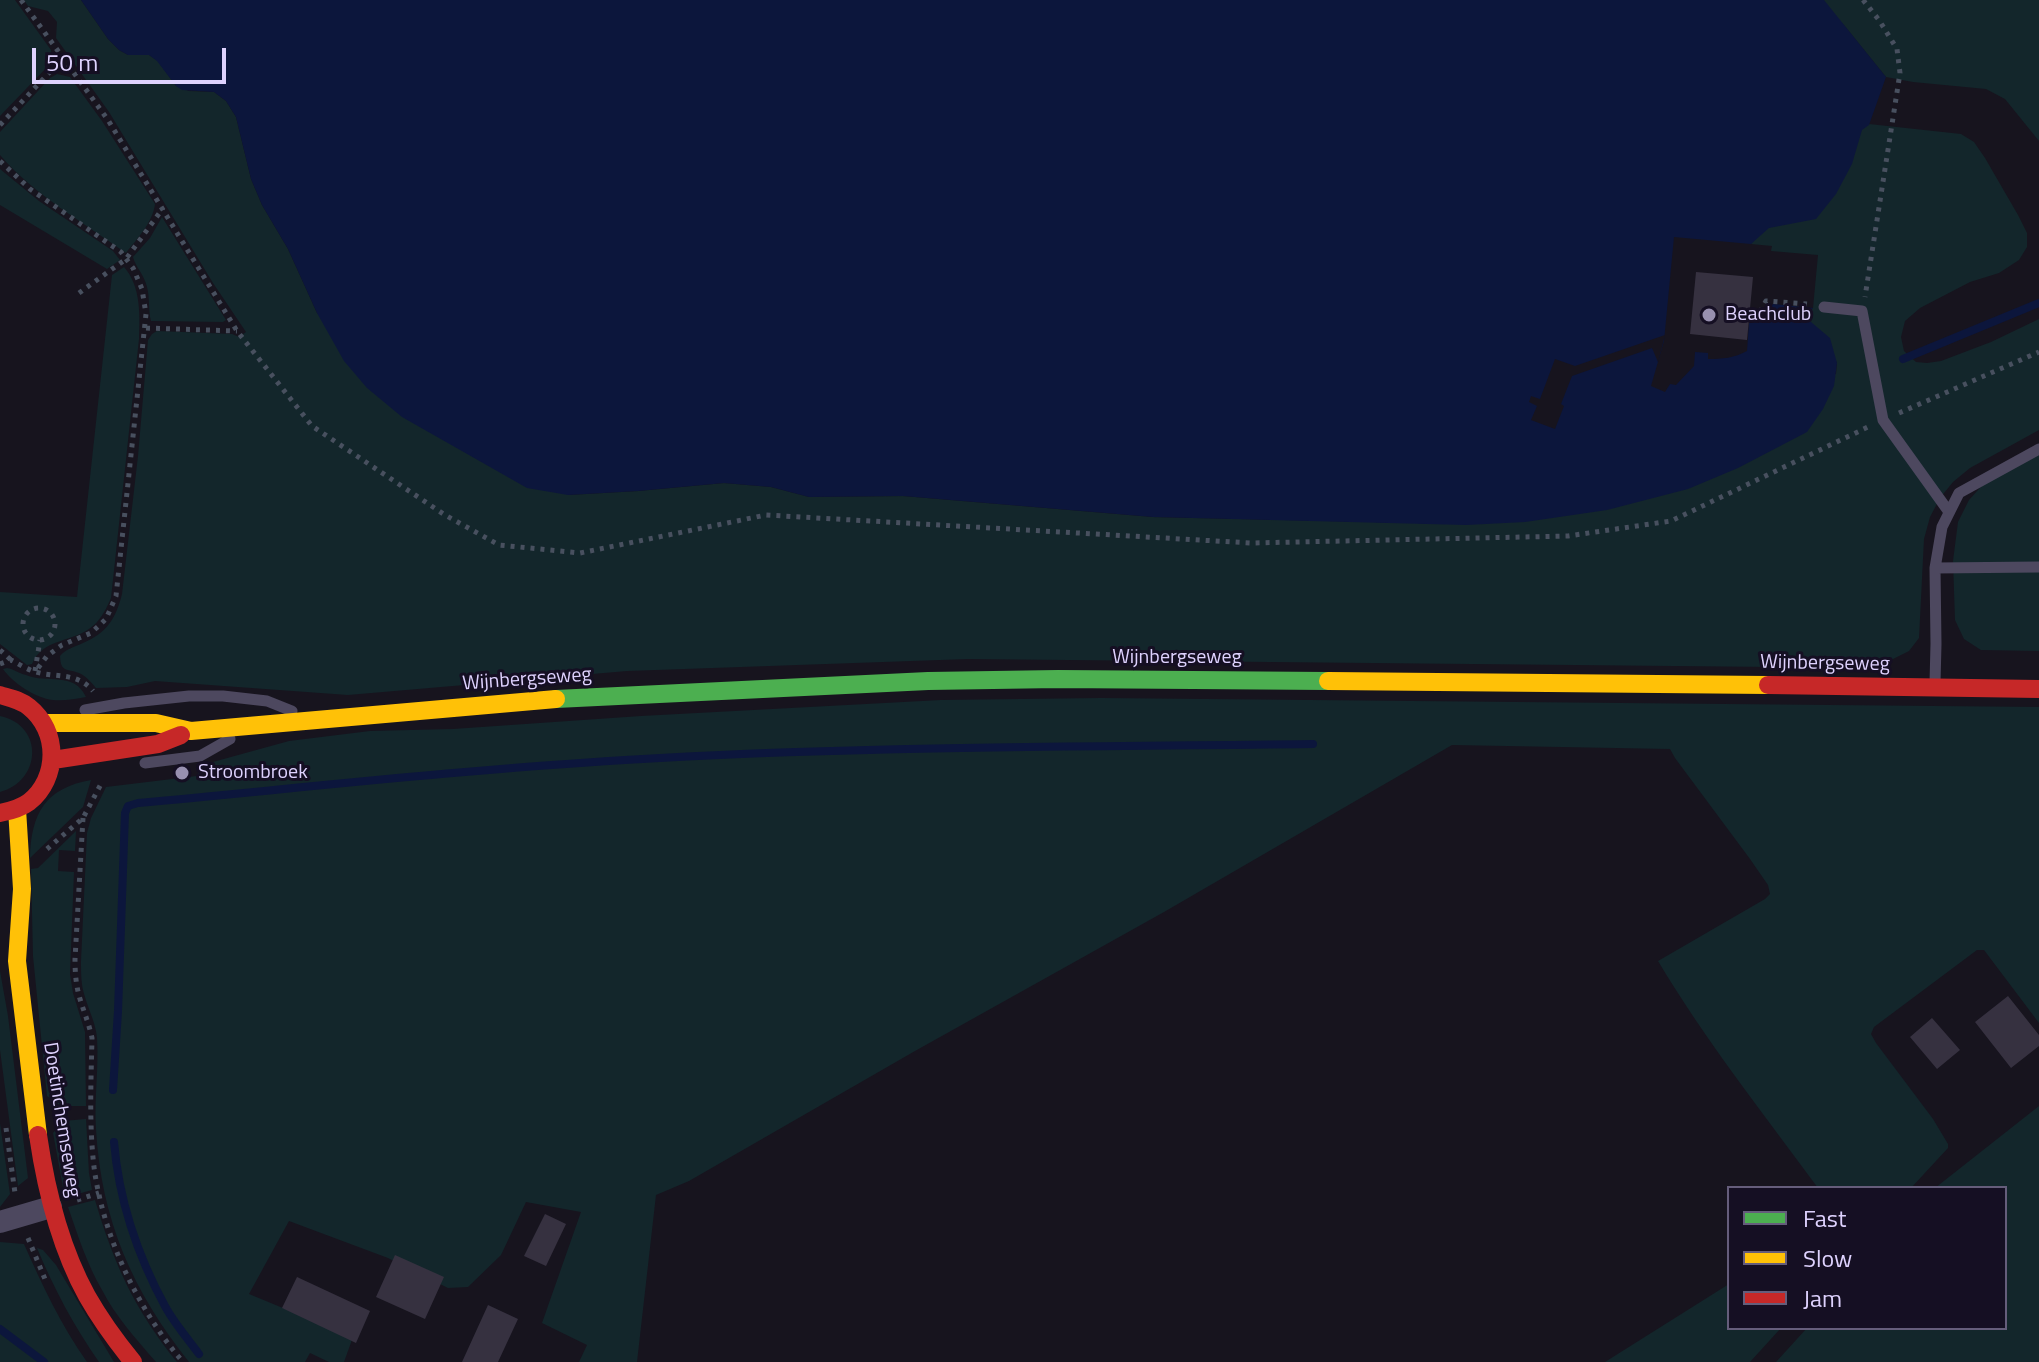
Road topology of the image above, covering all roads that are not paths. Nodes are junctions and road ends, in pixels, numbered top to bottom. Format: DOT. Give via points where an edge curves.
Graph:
graph roads {
  1 [pos="1818,306"];
  2 [pos="2039,449"];
  3 [pos="1949,512"];
  4 [pos="2039,567"];
  5 [pos="1935,568"];
  6 [pos="1935,687"];
  7 [pos="2039,689"];
  8 [pos="0,695"];
  9 [pos="315,720"];
  10 [pos="44,723"];
  11 [pos="254,726"];
  12 [pos="191,731"];
  13 [pos="53,760"];
  14 [pos="127,765"];
  15 [pos="100,768"];
  16 [pos="8,811"];
  17 [pos="4,924"];
  18 [pos="17,959"];
  19 [pos="51,1207"];
  20 [pos="0,1222"];
  21 [pos="133,1362"];
  1 -- 3 [label="lane" via="1862,311 1883,420"];
  2 -- 3 [label="lane" via="1959,493"];
  3 -- 5 [label="lane"];
  4 -- 5 [label="lane"];
  5 -- 6 [label="lane"];
  6 -- 7 [label="main road, Wijnbergseweg"];
  6 -- 9 [label="main road, Wijnbergseweg" via="928,681 557,699"];
  8 -- 10 [label="main road" via="32,709"];
  9 -- 10 [label="lane, Wijnbergseweg" via="267,701 189,696 95,707"];
  9 -- 11 [label="main road, Wijnbergseweg"];
  10 -- 12 [label="main road, Wijnbergseweg" via="156,723"];
  10 -- 13 [label="main road"];
  11 -- 12 [label="main road, Wijnbergseweg"];
  11 -- 14 [label="lane, Wijnbergseweg" via="200,756"];
  12 -- 13 [label="main road, Wijnbergseweg" via="158,744"];
  13 -- 15 [label="lane"];
  13 -- 16 [label="main road" via="42,789"];
  16 -- 18 [label="main road, Doetinchemseweg" via="22,898"];
  17 -- 18 [label="main road, Doetinchemseweg"];
  18 -- 19 [label="main road, Doetinchemseweg"];
  19 -- 20 [label="street"];
  19 -- 21 [label="main road, Doetinchemseweg" via="85,1292"];
}
